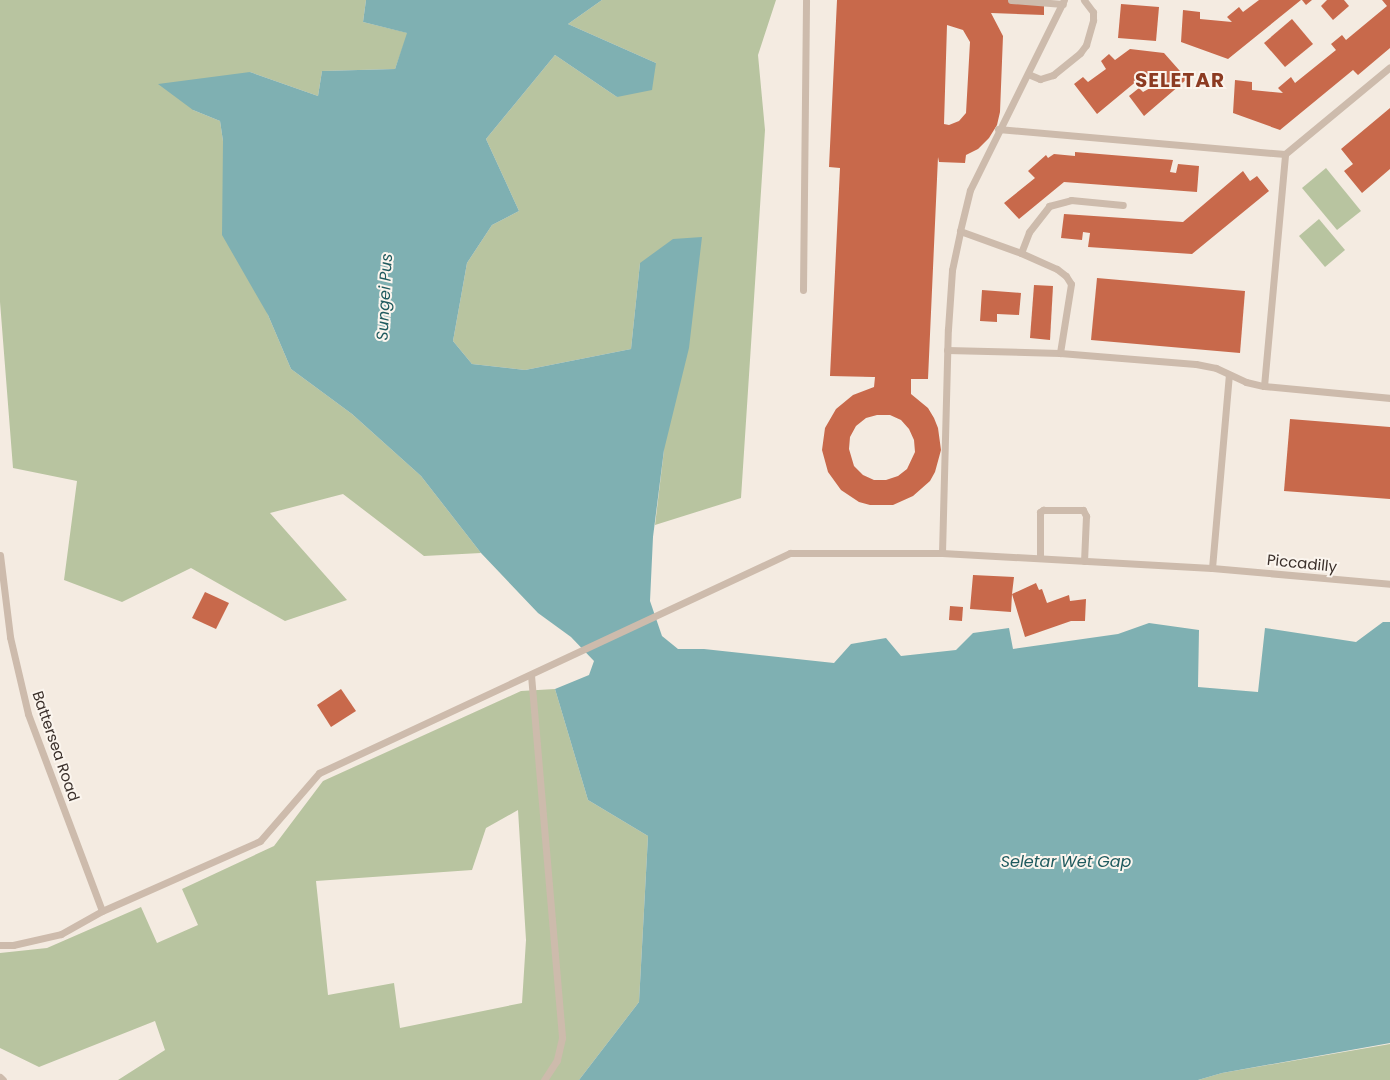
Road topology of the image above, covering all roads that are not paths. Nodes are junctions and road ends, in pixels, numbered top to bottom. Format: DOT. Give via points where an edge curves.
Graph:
graph roads {
  1 [pos="806,0"];
  2 [pos="1011,0"];
  3 [pos="1084,0"];
  4 [pos="1064,2"];
  5 [pos="1390,67"];
  6 [pos="1028,74"];
  7 [pos="998,129"];
  8 [pos="1285,154"];
  9 [pos="1123,205"];
  10 [pos="960,231"];
  11 [pos="1021,253"];
  12 [pos="803,290"];
  13 [pos="947,350"];
  14 [pos="1060,353"];
  15 [pos="1229,375"];
  16 [pos="1264,386"];
  17 [pos="1390,398"];
  18 [pos="942,553"];
  19 [pos="0,555"];
  20 [pos="1040,558"];
  21 [pos="1084,561"];
  22 [pos="1212,568"];
  23 [pos="1390,584"];
  24 [pos="531,675"];
  25 [pos="102,912"];
  26 [pos="0,945"];
  27 [pos="544,1080"];
  1 -- 12 [label="lane"];
  2 -- 4 [label="lane"];
  3 -- 6 [label="lane" via="1093,12 1093,20 1086,45 1080,53 1053,75 1040,79"];
  4 -- 6 [label="lane"];
  5 -- 8 [label="lane"];
  6 -- 7 [label="lane"];
  7 -- 8 [label="lane"];
  7 -- 10 [label="lane" via="970,190"];
  8 -- 16 [label="lane"];
  9 -- 11 [label="lane" via="1071,200 1049,206 1029,232"];
  10 -- 11 [label="lane"];
  10 -- 13 [label="lane" via="952,270"];
  11 -- 14 [label="lane" via="1057,269 1071,284"];
  13 -- 14 [label="lane"];
  13 -- 18 [label="lane"];
  14 -- 15 [label="lane" via="1196,364 1216,368"];
  15 -- 16 [label="lane"];
  15 -- 22 [label="lane"];
  16 -- 17 [label="lane"];
  18 -- 20 [label="lane, Piccadilly"];
  18 -- 24 [label="lane, Piccadilly" via="790,553"];
  19 -- 25 [label="lane, Battersea Road" via="10,637 28,714"];
  20 -- 21 [label="lane, Piccadilly"];
  20 -- 21 [label="lane" via="1040,512 1083,510 1086,516"];
  21 -- 22 [label="lane, Piccadilly"];
  22 -- 23 [label="lane, Piccadilly"];
  24 -- 25 [label="lane, Piccadilly" via="319,773 260,841"];
  24 -- 27 [label="lane" via="562,1038 557,1060"];
  25 -- 26 [label="lane, Piccadilly" via="61,934"];
}
